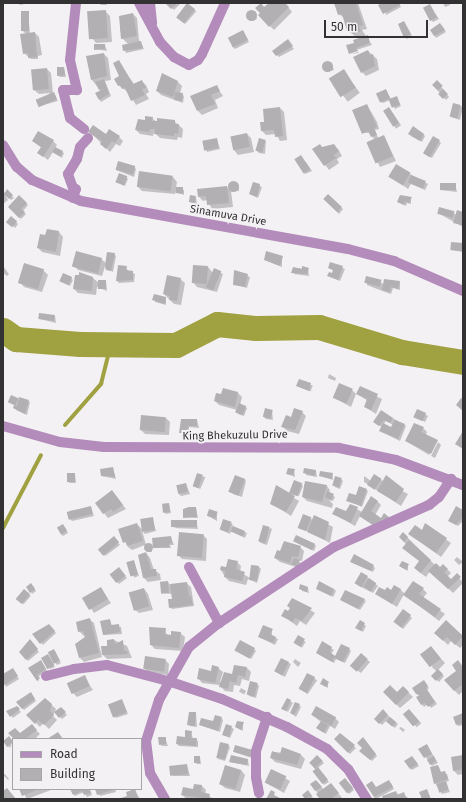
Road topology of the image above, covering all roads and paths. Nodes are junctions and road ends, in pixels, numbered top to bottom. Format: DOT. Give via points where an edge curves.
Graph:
graph roads {
  1 [pos="76,3"];
  2 [pos="139,3"];
  3 [pos="150,3"];
  4 [pos="225,3"];
  5 [pos="153,31"];
  6 [pos="3,145"];
  7 [pos="73,198"];
  8 [pos="463,291"];
  9 [pos="3,426"];
  10 [pos="451,479"];
  11 [pos="463,485"];
  12 [pos="189,567"];
  13 [pos="219,623"];
  14 [pos="46,676"];
  15 [pos="168,681"];
  16 [pos="267,717"];
  17 [pos="259,793"];
  18 [pos="165,799"];
  19 [pos="367,799"];
  1 -- 7 [label="street" via="70,60 77,90 64,90 70,118 86,133 77,159 68,174 73,188 76,189"];
  2 -- 5 [label="street"];
  3 -- 5 [label="street"];
  4 -- 5 [label="street" via="202,54 194,64 184,64 174,57"];
  6 -- 7 [label="street, Sinamuva Drive" via="17,167 32,180"];
  7 -- 8 [label="street, Sinamuva Drive" via="128,211 348,249 394,261"];
  9 -- 10 [label="street, King Bhekuzulu Drive" via="60,442 104,447 339,448 396,460"];
  10 -- 11 [label="street, King Bhekuzulu Drive"];
  10 -- 13 [label="street" via="439,497 429,505 334,548"];
  12 -- 13 [label="street"];
  13 -- 15 [label="street" via="189,647"];
  14 -- 15 [label="street" via="97,665"];
  15 -- 16 [label="street"];
  15 -- 18 [label="street" via="151,720 146,741 150,773"];
  16 -- 17 [label="street" via="256,751"];
  16 -- 19 [label="street" via="316,742 335,756 348,769"];
}
